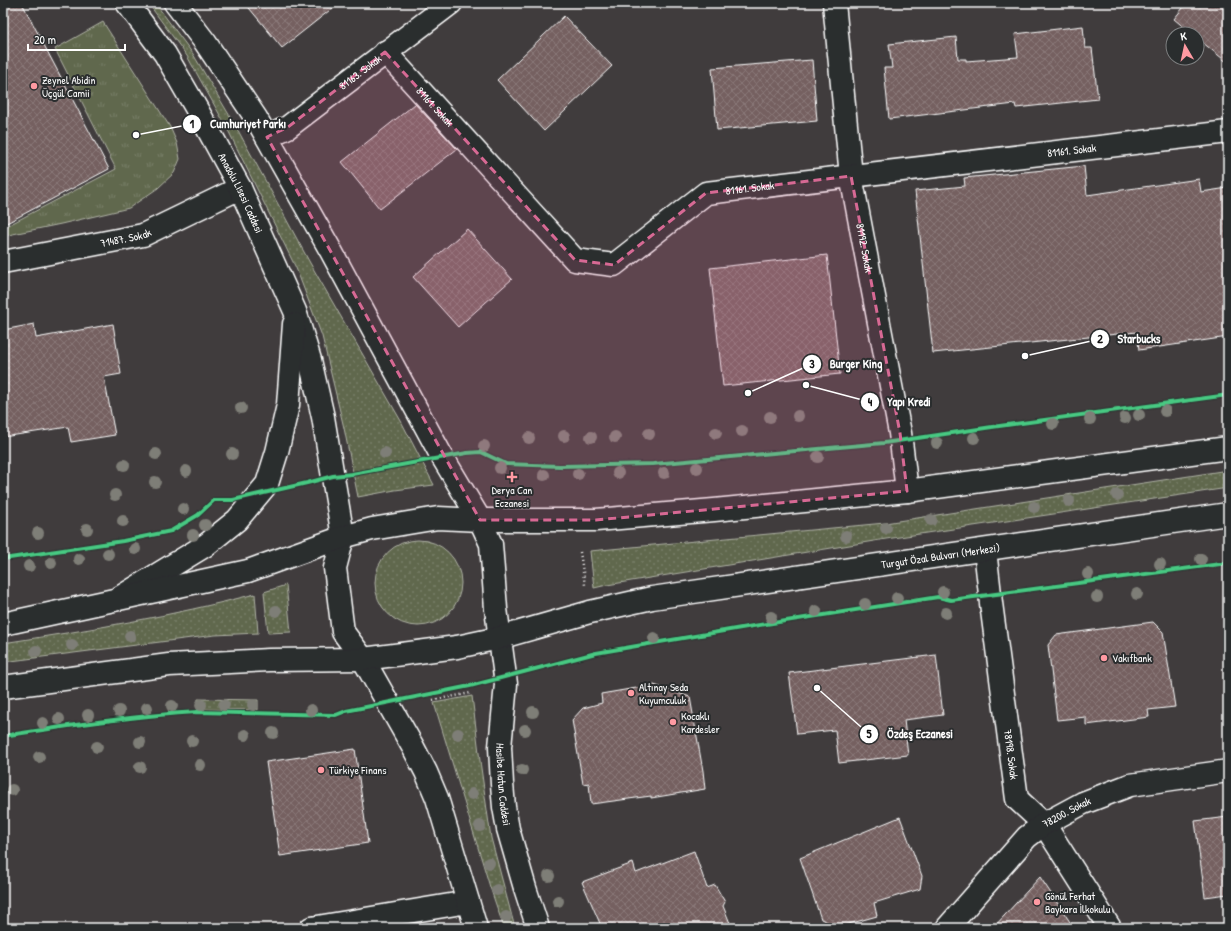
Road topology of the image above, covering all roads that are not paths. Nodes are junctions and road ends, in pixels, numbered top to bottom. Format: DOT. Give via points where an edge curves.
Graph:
graph roads {
  1 [pos="127,3"];
  2 [pos="175,3"];
  3 [pos="451,3"];
  4 [pos="834,3"];
  5 [pos="385,52"];
  6 [pos="1228,132"];
  7 [pos="267,137"];
  8 [pos="851,176"];
  9 [pos="240,188"];
  10 [pos="3,262"];
  11 [pos="295,311"];
  12 [pos="1228,448"];
  13 [pos="907,491"];
  14 [pos="1228,514"];
  15 [pos="480,520"];
  16 [pos="343,537"];
  17 [pos="985,550"];
  18 [pos="113,601"];
  19 [pos="3,624"];
  20 [pos="499,638"];
  21 [pos="363,659"];
  22 [pos="3,687"];
  23 [pos="1228,771"];
  24 [pos="1044,824"];
  25 [pos="468,902"];
  26 [pos="310,928"];
  27 [pos="476,928"];
  28 [pos="538,928"];
  29 [pos="947,928"];
  30 [pos="1110,928"];
  1 -- 9 [label="main road, Anadolu Lisesi Caddesi" via="165,54"];
  2 -- 7 [label="main road" via="205,42"];
  3 -- 5 [label="main road, 81163. Sokak"];
  4 -- 8 [label="main road, 81192. Sokak"];
  5 -- 7 [label="main road, 81163. Sokak" via="288,127"];
  5 -- 8 [label="main road, 81161. Sokak" via="575,260 614,265 706,193"];
  6 -- 8 [label="main road, 81161. Sokak"];
  7 -- 15 [label="main road, Hasibe Hatun Caddesi" via="440,453"];
  8 -- 13 [label="main road, 81192. Sokak" via="900,433"];
  9 -- 10 [label="main road, 71487. Sokak" via="143,235"];
  9 -- 11 [label="main road, Anadolu Lisesi Caddesi"];
  11 -- 16 [label="main road, Anadolu Lisesi Caddesi" via="323,417"];
  11 -- 18 [label="main road" via="288,406 267,484 237,520 206,545"];
  12 -- 13 [label="main road"];
  13 -- 15 [label="main road" via="596,520"];
  14 -- 17 [label="main road, Turgut Özal Bulvarı (Merkezi)"];
  15 -- 16 [label="main road" via="438,518 372,529"];
  15 -- 20 [label="main road, Hasibe Hatun Caddesi" via="491,544"];
  16 -- 18 [label="main road" via="248,571"];
  16 -- 21 [label="main road" via="335,568 343,632"];
  17 -- 20 [label="main road, Turgut Özal Bulvarı (Merkezi)" via="652,598 590,612"];
  17 -- 24 [label="main road, 78198. Sokak" via="1017,799"];
  18 -- 19 [label="main road"];
  20 -- 21 [label="main road, Turgut Özal Bulvarı (Merkezi)" via="457,647"];
  20 -- 28 [label="main road, Hasibe Hatun Caddesi" via="506,684 500,747 504,806 508,829"];
  21 -- 22 [label="main road, Turgut Özal Bulvarı (Merkezi)" via="169,665"];
  21 -- 25 [label="main road" via="426,772 437,798"];
  23 -- 24 [label="main road, 78200. Sokak" via="1130,785 1083,802"];
  24 -- 29 [label="main road, 78200. Sokak" via="1027,837"];
  24 -- 30 [label="main road, 78198. Sokak"];
  25 -- 26 [label="main road"];
  25 -- 27 [label="main road"];
}
